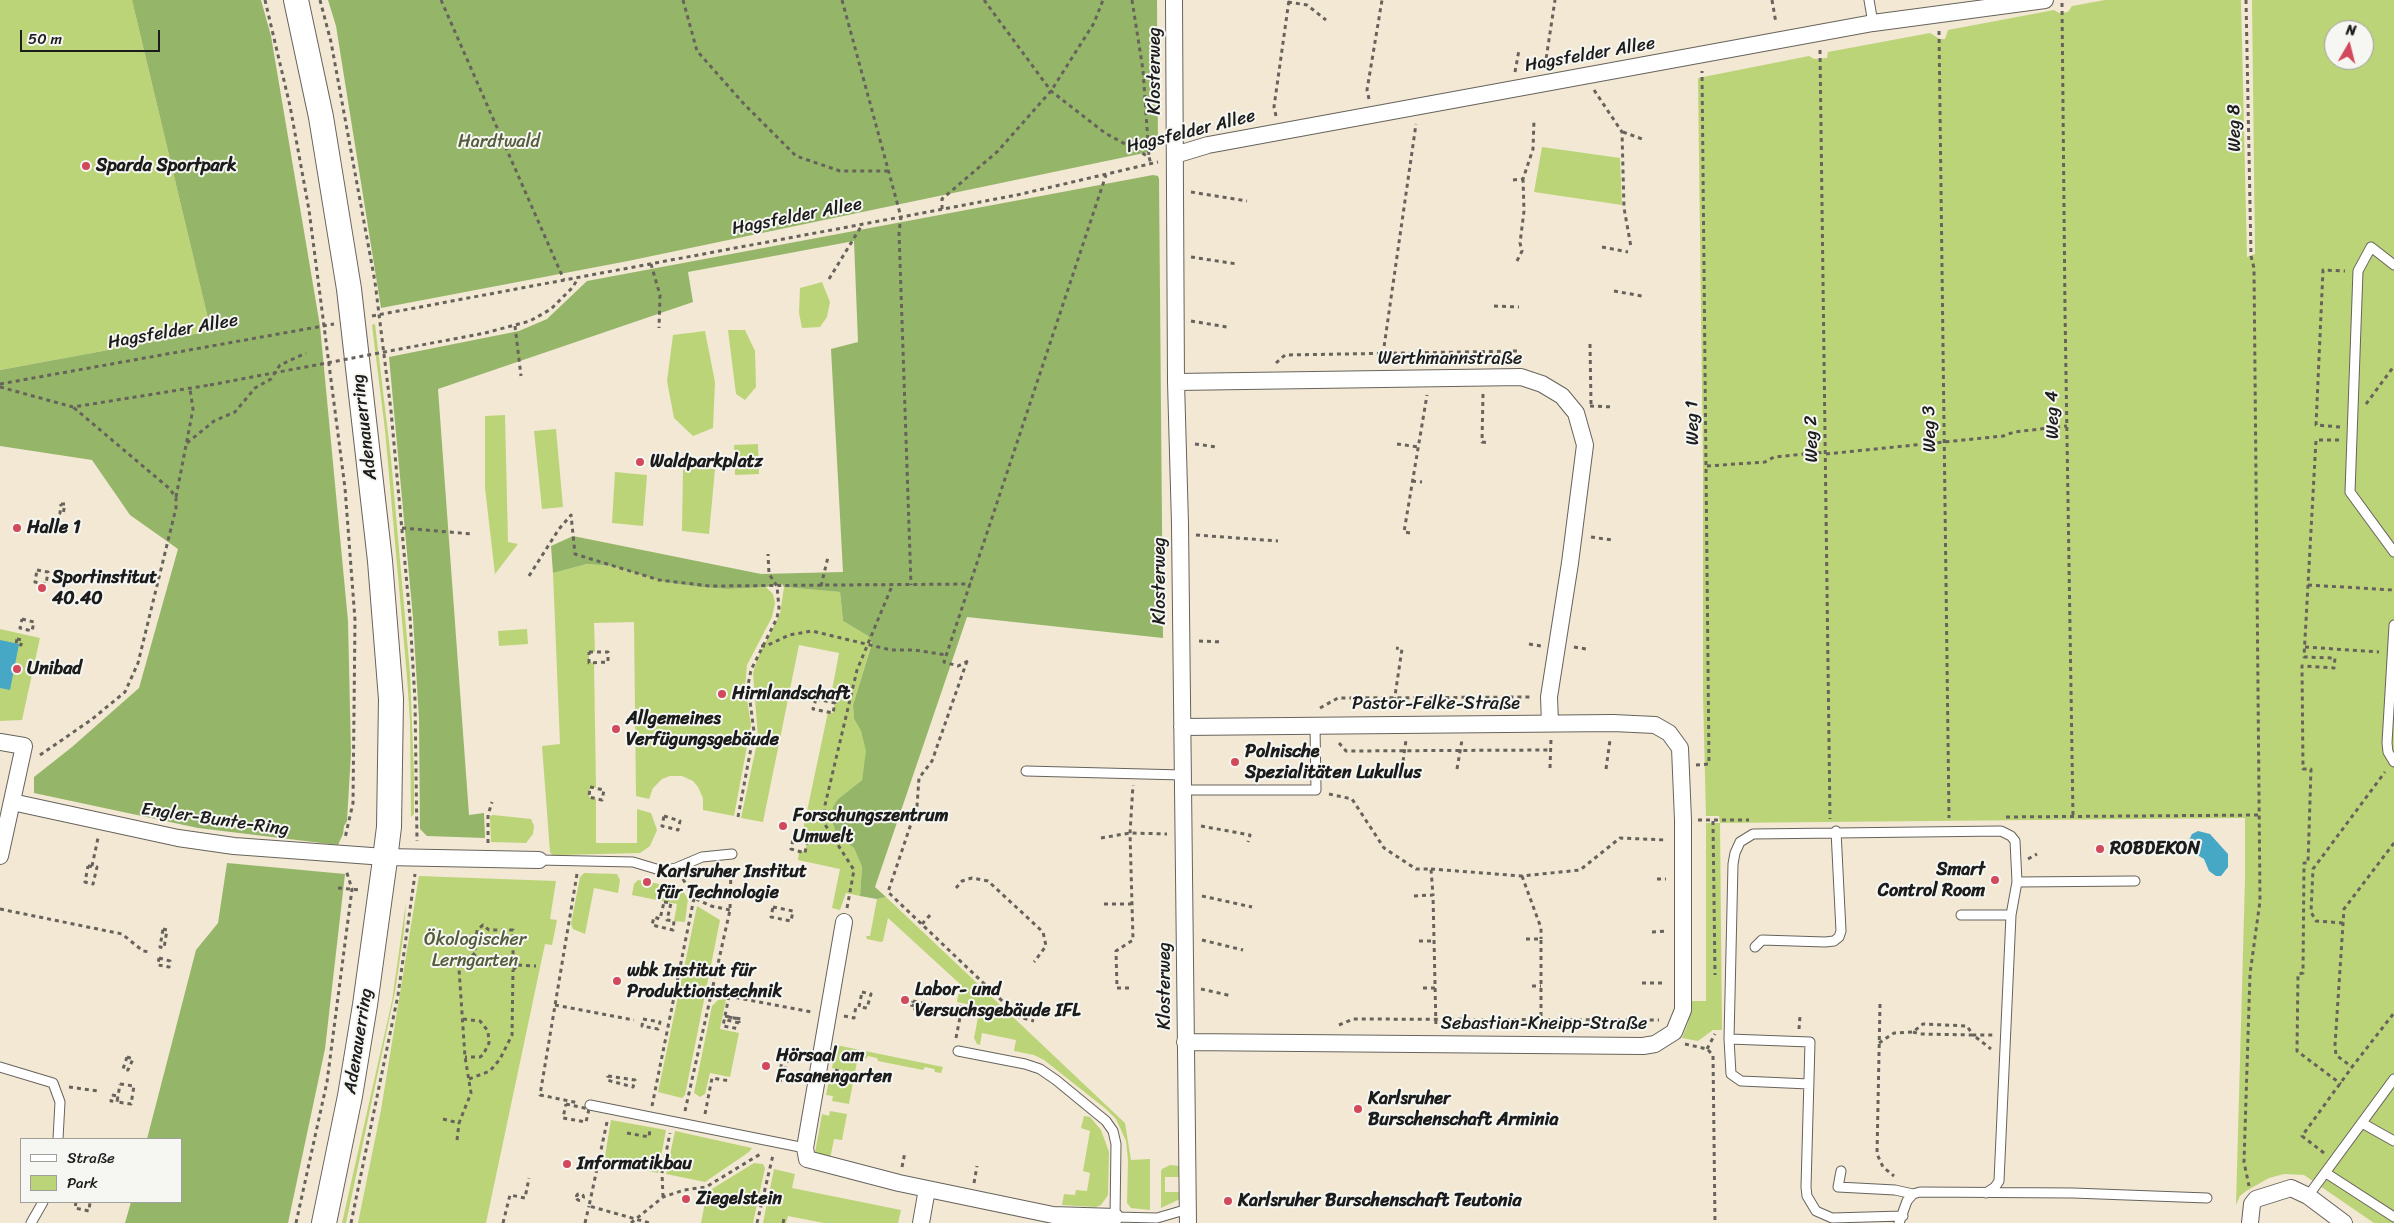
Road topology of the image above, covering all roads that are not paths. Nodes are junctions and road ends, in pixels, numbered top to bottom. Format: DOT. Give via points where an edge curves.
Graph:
graph roads {
  1 [pos="296,0"];
  2 [pos="1174,0"];
  3 [pos="1869,0"];
  4 [pos="2045,0"];
  5 [pos="1873,23"];
  6 [pos="1175,155"];
  7 [pos="2394,265"];
  8 [pos="1176,382"];
  9 [pos="2394,552"];
  10 [pos="2394,626"];
  11 [pos="1550,723"];
  12 [pos="1182,728"];
  13 [pos="1315,731"];
  14 [pos="0,742"];
  15 [pos="2393,762"];
  16 [pos="1026,771"];
  17 [pos="1183,782"];
  18 [pos="12,802"];
  19 [pos="1836,831"];
  20 [pos="732,854"];
  21 [pos="0,856"];
  22 [pos="385,858"];
  23 [pos="539,860"];
  24 [pos="2135,881"];
  25 [pos="2017,882"];
  26 [pos="1961,915"];
  27 [pos="2011,915"];
  28 [pos="844,922"];
  29 [pos="1755,947"];
  30 [pos="1679,1022"];
  31 [pos="1729,1040"];
  32 [pos="1185,1042"];
  33 [pos="958,1051"];
  34 [pos="0,1067"];
  35 [pos="2394,1080"];
  36 [pos="1809,1084"];
  37 [pos="590,1105"];
  38 [pos="2362,1123"];
  39 [pos="58,1138"];
  40 [pos="2394,1141"];
  41 [pos="805,1148"];
  42 [pos="1841,1171"];
  43 [pos="2326,1173"];
  44 [pos="927,1189"];
  45 [pos="1986,1192"];
  46 [pos="1913,1194"];
  47 [pos="2308,1196"];
  48 [pos="2207,1198"];
  49 [pos="41,1203"];
  50 [pos="1188,1216"];
  51 [pos="1116,1217"];
  52 [pos="1158,1218"];
  53 [pos="2394,1218"];
  54 [pos="1052,1219"];
  55 [pos="1903,1221"];
  56 [pos="31,1223"];
  57 [pos="324,1223"];
  58 [pos="921,1223"];
  59 [pos="1167,1223"];
  60 [pos="2250,1223"];
  61 [pos="2344,1223"];
  1 -- 22 [label="main road, Adenauerring" via="321,117 353,320 367,437 390,668 389,817"];
  2 -- 6 [label="street, Klosterweg"];
  3 -- 5 [label="lane"];
  4 -- 5 [label="street, Hagsfelder Allee"];
  5 -- 6 [label="street, Hagsfelder Allee" via="1279,131"];
  6 -- 8 [label="street, Klosterweg"];
  7 -- 9 [label="lane" via="2370,247 2358,272 2350,492"];
  8 -- 11 [label="street, Werthmannstraße" via="1520,377 1542,384 1562,396 1576,413 1585,445 1549,696"];
  8 -- 12 [label="street, Klosterweg"];
  10 -- 15 [label="lane" via="2386,744"];
  11 -- 13 [label="street, Pastor-Felke-Straße" via="1390,725"];
  11 -- 30 [label="street, Pastor-Felke-Straße" via="1655,725 1669,733 1680,748 1683,1010"];
  12 -- 13 [label="street, Pastor-Felke-Straße"];
  12 -- 17 [label="street, Klosterweg"];
  13 -- 17 [label="lane" via="1316,790"];
  14 -- 18 [label="street" via="24,746"];
  16 -- 17 [label="lane" via="1134,774"];
  17 -- 32 [label="street, Klosterweg"];
  18 -- 21 [label="street"];
  18 -- 22 [label="street, Engler-Bunte-Ring" via="178,838 234,846"];
  19 -- 25 [label="lane" via="2001,831 2015,841"];
  19 -- 29 [label="lane" via="1839,937 1825,942 1762,940"];
  19 -- 31 [label="lane" via="1753,834 1740,842 1735,853"];
  20 -- 23 [label="lane" via="702,857 663,871 633,862"];
  22 -- 23 [label="street"];
  22 -- 57 [label="main road, Adenauerring" via="358,1050"];
  24 -- 25 [label="lane"];
  25 -- 27 [label="lane"];
  26 -- 27 [label="lane"];
  27 -- 45 [label="lane" via="1999,1181"];
  28 -- 41 [label="street"];
  30 -- 32 [label="street, Sebastian-Kneipp-Straße" via="1665,1039 1643,1046"];
  31 -- 36 [label="lane" via="1731,1074 1741,1081"];
  31 -- 36 [label="lane" via="1810,1042"];
  32 -- 50 [label="street, Klosterweg"];
  33 -- 51 [label="lane" via="1040,1069 1106,1121 1116,1144"];
  34 -- 39 [label="lane" via="53,1084 60,1102"];
  35 -- 38 [label="lane"];
  36 -- 55 [label="lane" via="1806,1187 1810,1204 1822,1215 1832,1218"];
  37 -- 41 [label="lane"];
  38 -- 40 [label="lane"];
  38 -- 43 [label="lane"];
  41 -- 44 [label="street" via="807,1159 814,1163"];
  42 -- 46 [label="lane" via="1838,1187"];
  43 -- 47 [label="lane"];
  43 -- 53 [label="lane"];
  44 -- 54 [label="street"];
  44 -- 58 [label="street"];
  45 -- 46 [label="lane"];
  45 -- 48 [label="lane"];
  46 -- 55 [label="lane" via="1906,1201"];
  47 -- 60 [label="street" via="2291,1188 2256,1200 2252,1204"];
  47 -- 61 [label="street"];
  49 -- 56 [label="lane"];
  50 -- 52 [label="lane"];
  51 -- 52 [label="lane"];
  51 -- 54 [label="street"];
  52 -- 59 [label="lane"];
}
